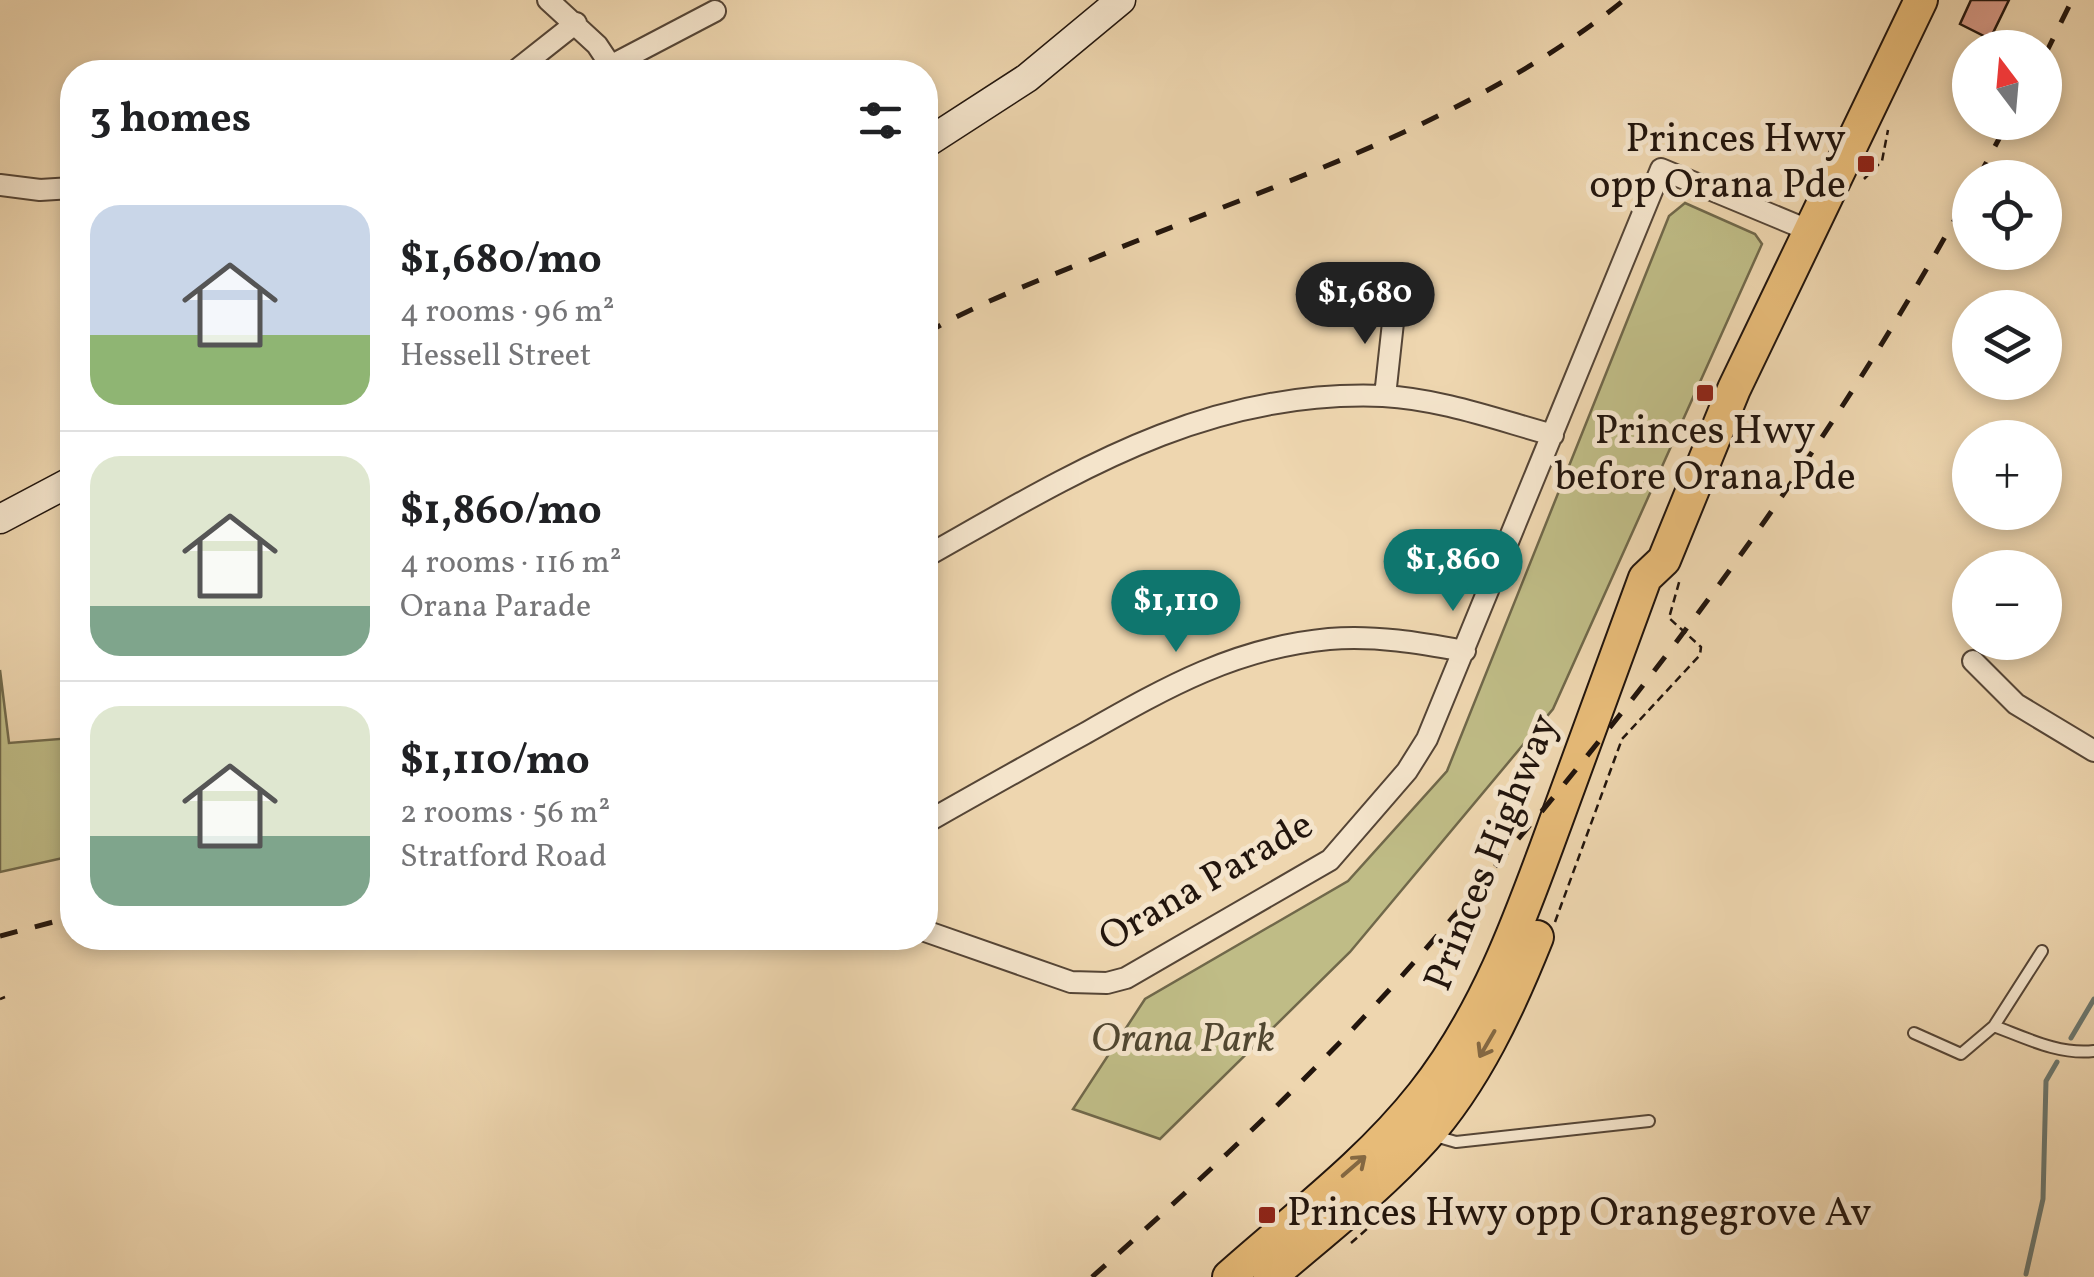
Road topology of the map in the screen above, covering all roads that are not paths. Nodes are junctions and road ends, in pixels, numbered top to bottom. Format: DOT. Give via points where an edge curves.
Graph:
graph roads {
  1 [pos="548,0"];
  2 [pos="1120,0"];
  3 [pos="1921,0"];
  4 [pos="716,11"];
  5 [pos="576,24"];
  6 [pos="530,60"];
  7 [pos="606,60"];
  8 [pos="630,60"];
  9 [pos="938,136"];
  10 [pos="0,185"];
  11 [pos="60,189"];
  12 [pos="1808,230"];
  13 [pos="1395,304"];
  14 [pos="1385,396"];
  15 [pos="1554,435"];
  16 [pos="60,487"];
  17 [pos="0,519"];
  18 [pos="938,549"];
  19 [pos="1465,651"];
  20 [pos="1973,661"];
  21 [pos="2094,751"];
  22 [pos="938,816"];
  23 [pos="938,936"];
  24 [pos="2042,951"];
  25 [pos="1994,1026"];
  26 [pos="1914,1034"];
  27 [pos="2094,1051"];
  28 [pos="1649,1120"];
  29 [pos="1416,1126"];
  30 [pos="1229,1277"];
  31 [pos="1270,1277"];
  1 -- 5 [label="street"];
  2 -- 9 [label="street" via="1027,78"];
  3 -- 12 [label="main road, Princes Highway"];
  4 -- 8 [label="street"];
  5 -- 6 [label="street"];
  5 -- 7 [label="street"];
  10 -- 11 [label="street"];
  12 -- 15 [label="street, Orana Parade" via="1662,169"];
  12 -- 29 [label="main road, Princes Highway" via="1664,560 1645,578 1502,964"];
  13 -- 14 [label="street"];
  14 -- 15 [label="street"];
  14 -- 18 [label="street" via="1318,398 1194,422 1112,453"];
  15 -- 19 [label="street, Orana Parade"];
  16 -- 17 [label="street"];
  19 -- 22 [label="street" via="1377,638 1316,640 1244,654 1157,692"];
  19 -- 23 [label="street, Orana Parade" via="1419,755 1330,860 1144,969 1107,984 1071,982"];
  20 -- 21 [label="street" via="2016,704"];
  24 -- 25 [label="lane"];
  25 -- 26 [label="lane" via="1961,1054"];
  25 -- 27 [label="lane" via="2049,1047"];
  28 -- 29 [label="lane" via="1456,1142"];
  30 -- 29 [label="main road, Princes Highway, one-way" via="1369,1154"];
  29 -- 31 [label="main road, Princes Highway" via="1386,1177"];
}
